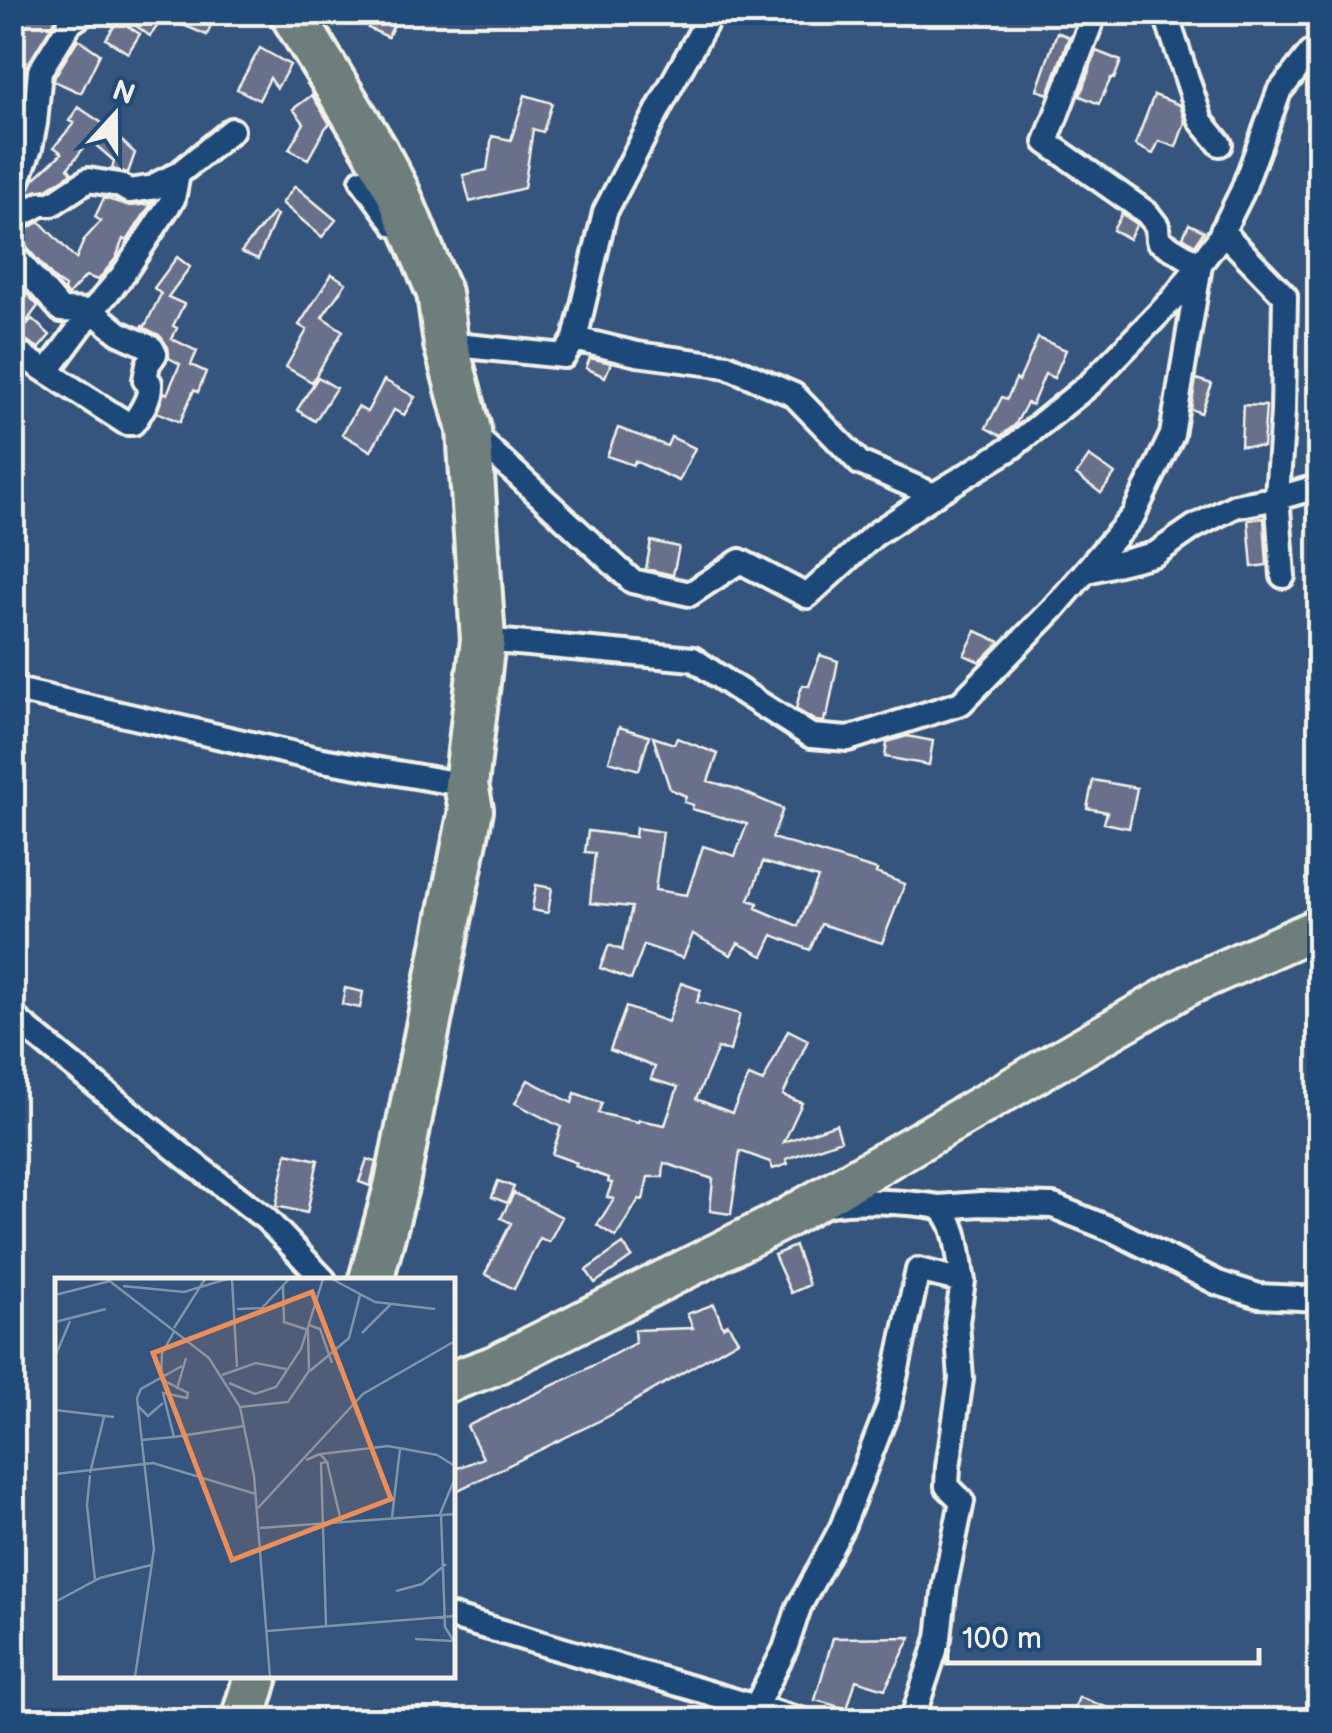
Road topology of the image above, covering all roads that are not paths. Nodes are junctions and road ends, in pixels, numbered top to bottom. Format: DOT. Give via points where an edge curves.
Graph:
graph roads {
  1 [pos="86,12"];
  2 [pos="291,12"];
  3 [pos="712,12"];
  4 [pos="1096,12"];
  5 [pos="1165,12"];
  6 [pos="1320,46"];
  7 [pos="232,130"];
  8 [pos="1220,144"];
  9 [pos="178,174"];
  10 [pos="362,180"];
  11 [pos="12,186"];
  12 [pos="12,220"];
  13 [pos="1222,230"];
  14 [pos="12,248"];
  15 [pos="1200,264"];
  16 [pos="92,311"];
  17 [pos="575,339"];
  18 [pos="446,344"];
  19 [pos="12,349"];
  20 [pos="46,372"];
  21 [pos="468,430"];
  22 [pos="1320,486"];
  23 [pos="934,495"];
  24 [pos="1278,498"];
  25 [pos="1087,571"];
  26 [pos="1283,576"];
  27 [pos="483,640"];
  28 [pos="12,688"];
  29 [pos="466,785"];
  30 [pos="1320,927"];
  31 [pos="12,1016"];
  32 [pos="939,1207"];
  33 [pos="784,1219"];
  34 [pos="322,1278"];
  35 [pos="373,1278"];
  36 [pos="962,1281"];
  37 [pos="1320,1299"];
  38 [pos="455,1380"];
  39 [pos="455,1618"];
  40 [pos="255,1678"];
  41 [pos="754,1713"];
  42 [pos="243,1720"];
  43 [pos="800,1720"];
  44 [pos="912,1720"];
  1 -- 11 [label="street" via="70,22 40,71 32,135"];
  2 -- 18 [label="highway" via="398,191 438,292"];
  3 -- 17 [label="street" via="605,212"];
  4 -- 15 [label="street" via="1046,142 1146,212 1158,240"];
  5 -- 8 [label="street" via="1200,121"];
  6 -- 13 [label="street" via="1279,92"];
  7 -- 9 [label="street"];
  9 -- 12 [label="street" via="156,187 129,191 88,180"];
  9 -- 16 [label="street" via="174,199"];
  10 -- 18 [label="street" via="406,240 428,345 453,362"];
  13 -- 15 [label="street"];
  13 -- 24 [label="street" via="1285,296"];
  14 -- 16 [label="street" via="61,310"];
  15 -- 23 [label="street" via="1092,383 1012,448"];
  15 -- 25 [label="street" via="1172,434 1133,516"];
  16 -- 20 [label="street"];
  16 -- 20 [label="street" via="155,354 145,374 151,389 141,414 126,423"];
  17 -- 18 [label="street" via="564,356"];
  17 -- 23 [label="street" via="727,366 794,394 860,463"];
  18 -- 21 [label="highway"];
  19 -- 20 [label="street"];
  21 -- 23 [label="street" via="632,581 690,594 740,560 806,596"];
  21 -- 27 [label="highway"];
  22 -- 24 [label="street"];
  24 -- 25 [label="street" via="1235,506 1155,554"];
  24 -- 26 [label="street"];
  25 -- 27 [label="street" via="961,702 848,739 811,736 693,658"];
  27 -- 29 [label="highway"];
  28 -- 29 [label="street" via="317,759"];
  29 -- 35 [label="highway" via="467,828 398,1183"];
  30 -- 33 [label="main road" via="1189,985"];
  31 -- 34 [label="street" via="266,1219"];
  32 -- 33 [label="street" via="831,1203"];
  32 -- 36 [label="street" via="952,1222"];
  32 -- 37 [label="street" via="1053,1206 1218,1283 1259,1296"];
  33 -- 38 [label="main road"];
  36 -- 41 [label="street" via="918,1270 889,1406 842,1528"];
  36 -- 44 [label="street" via="961,1379 948,1466 948,1486 962,1501 939,1638"];
  39 -- 41 [label="street"];
  40 -- 42 [label="highway"];
  41 -- 43 [label="street"];
}
